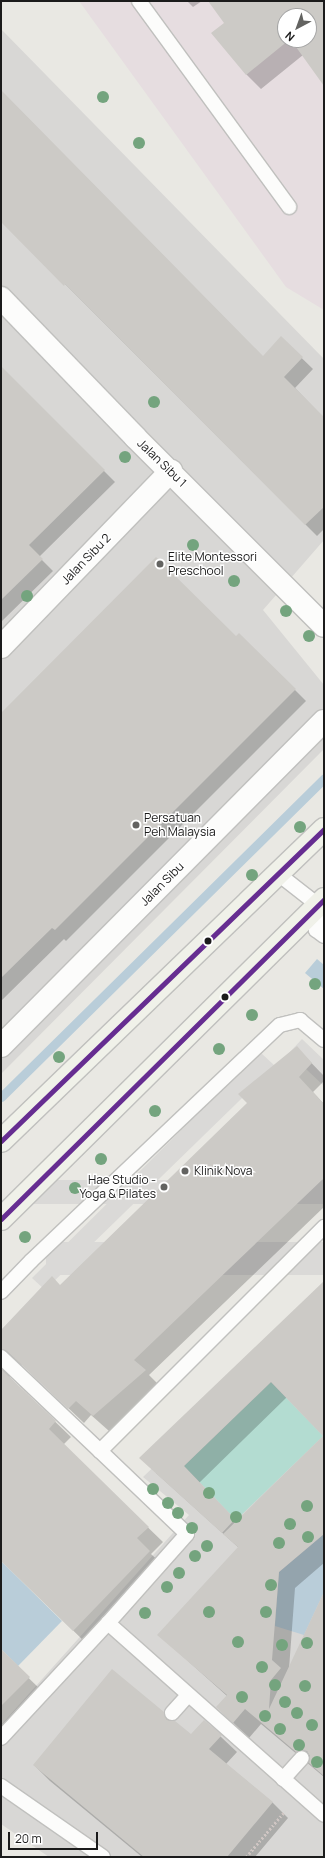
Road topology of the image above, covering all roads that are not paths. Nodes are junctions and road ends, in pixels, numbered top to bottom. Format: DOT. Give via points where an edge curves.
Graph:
graph roads {
  1 [pos="139,1"];
  2 [pos="289,207"];
  3 [pos="1,298"];
  4 [pos="171,471"];
  5 [pos="324,626"];
  6 [pos="1,647"];
  7 [pos="324,721"];
  8 [pos="324,829"];
  9 [pos="277,873"];
  10 [pos="322,902"];
  11 [pos="324,936"];
  12 [pos="324,1040"];
  13 [pos="1,1046"];
  14 [pos="1,1141"];
  15 [pos="1,1219"];
  16 [pos="324,1227"];
  17 [pos="3,1287"];
  18 [pos="1,1357"];
  19 [pos="100,1451"];
  20 [pos="108,1623"];
  21 [pos="188,1695"];
  22 [pos="172,1713"];
  23 [pos="1,1738"];
  24 [pos="302,1758"];
  25 [pos="283,1779"];
  26 [pos="1,1786"];
  27 [pos="324,1815"];
  28 [pos="103,1857"];
  1 -- 2 [label="lane"];
  3 -- 4 [label="street, Jalan Sibu 1"];
  4 -- 5 [label="street, Jalan Sibu 1"];
  4 -- 6 [label="street, Jalan Sibu 2"];
  7 -- 13 [label="street, Jalan Sibu"];
  8 -- 9 [label="street"];
  9 -- 10 [label="lane"];
  9 -- 14 [label="street"];
  10 -- 11 [label="lane" via="316,930"];
  10 -- 15 [label="street"];
  12 -- 17 [label="lane" via="300,1020 280,1025"];
  16 -- 19 [label="lane"];
  18 -- 19 [label="lane"];
  19 -- 20 [label="lane" via="187,1534"];
  20 -- 21 [label="lane"];
  20 -- 23 [label="lane"];
  21 -- 22 [label="lane"];
  21 -- 25 [label="lane"];
  24 -- 25 [label="lane"];
  25 -- 27 [label="lane"];
  26 -- 28 [label="lane"];
}
